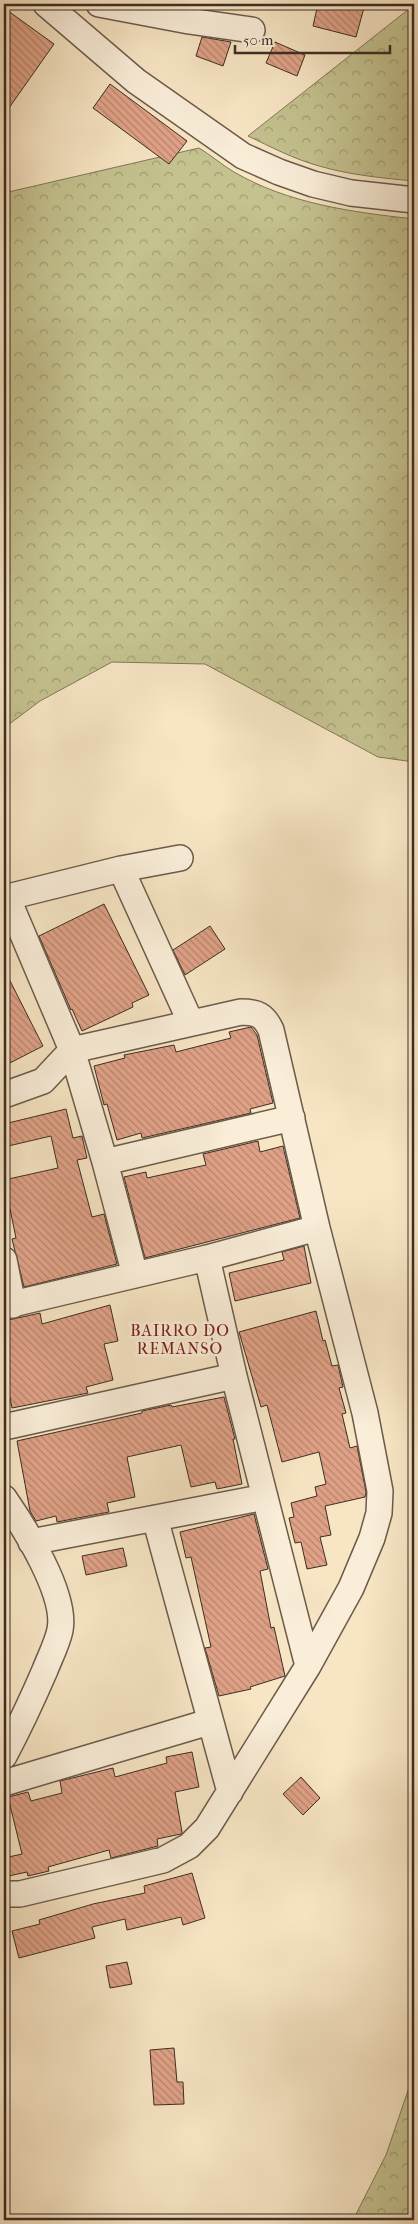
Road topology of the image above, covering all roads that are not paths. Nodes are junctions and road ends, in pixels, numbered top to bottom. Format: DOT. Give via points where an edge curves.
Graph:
graph roads {
  1 [pos="46,4"];
  2 [pos="99,4"];
  3 [pos="252,30"];
  4 [pos="414,200"];
  5 [pos="180,858"];
  6 [pos="121,869"];
  7 [pos="6,897"];
  8 [pos="191,1023"];
  9 [pos="72,1050"];
  10 [pos="4,1095"];
  11 [pos="292,1118"];
  12 [pos="105,1162"];
  13 [pos="318,1228"];
  14 [pos="207,1258"];
  15 [pos="4,1260"];
  16 [pos="135,1275"];
  17 [pos="8,1306"];
  18 [pos="234,1376"];
  19 [pos="4,1426"];
  20 [pos="265,1497"];
  21 [pos="4,1498"];
  22 [pos="155,1518"];
  23 [pos="31,1542"];
  24 [pos="308,1666"];
  25 [pos="209,1722"];
  26 [pos="4,1756"];
  27 [pos="4,1783"];
  28 [pos="230,1792"];
  29 [pos="4,1894"];
  1 -- 4 [label="street" via="136,81 243,156 313,184 351,193"];
  2 -- 3 [label="street"];
  5 -- 6 [label="street"];
  6 -- 7 [label="street"];
  6 -- 8 [label="street"];
  7 -- 9 [label="street"];
  8 -- 9 [label="street"];
  8 -- 11 [label="street" via="241,1012 259,1014 266,1019"];
  9 -- 10 [label="street" via="43,1082"];
  9 -- 12 [label="street"];
  11 -- 12 [label="street"];
  11 -- 13 [label="street"];
  12 -- 16 [label="street"];
  13 -- 14 [label="street"];
  13 -- 24 [label="street" via="366,1413 380,1490 379,1513 372,1538 351,1588"];
  14 -- 16 [label="street"];
  14 -- 18 [label="street"];
  15 -- 17 [label="street"];
  16 -- 17 [label="street"];
  18 -- 19 [label="street"];
  18 -- 20 [label="street"];
  20 -- 22 [label="street"];
  20 -- 24 [label="street"];
  21 -- 23 [label="street"];
  22 -- 23 [label="street"];
  22 -- 25 [label="street"];
  23 -- 26 [label="street" via="50,1580 58,1605 60,1629 26,1714"];
  24 -- 28 [label="street"];
  25 -- 27 [label="street"];
  25 -- 28 [label="street"];
  28 -- 29 [label="street" via="207,1828 189,1846 163,1860 20,1894"];
}
